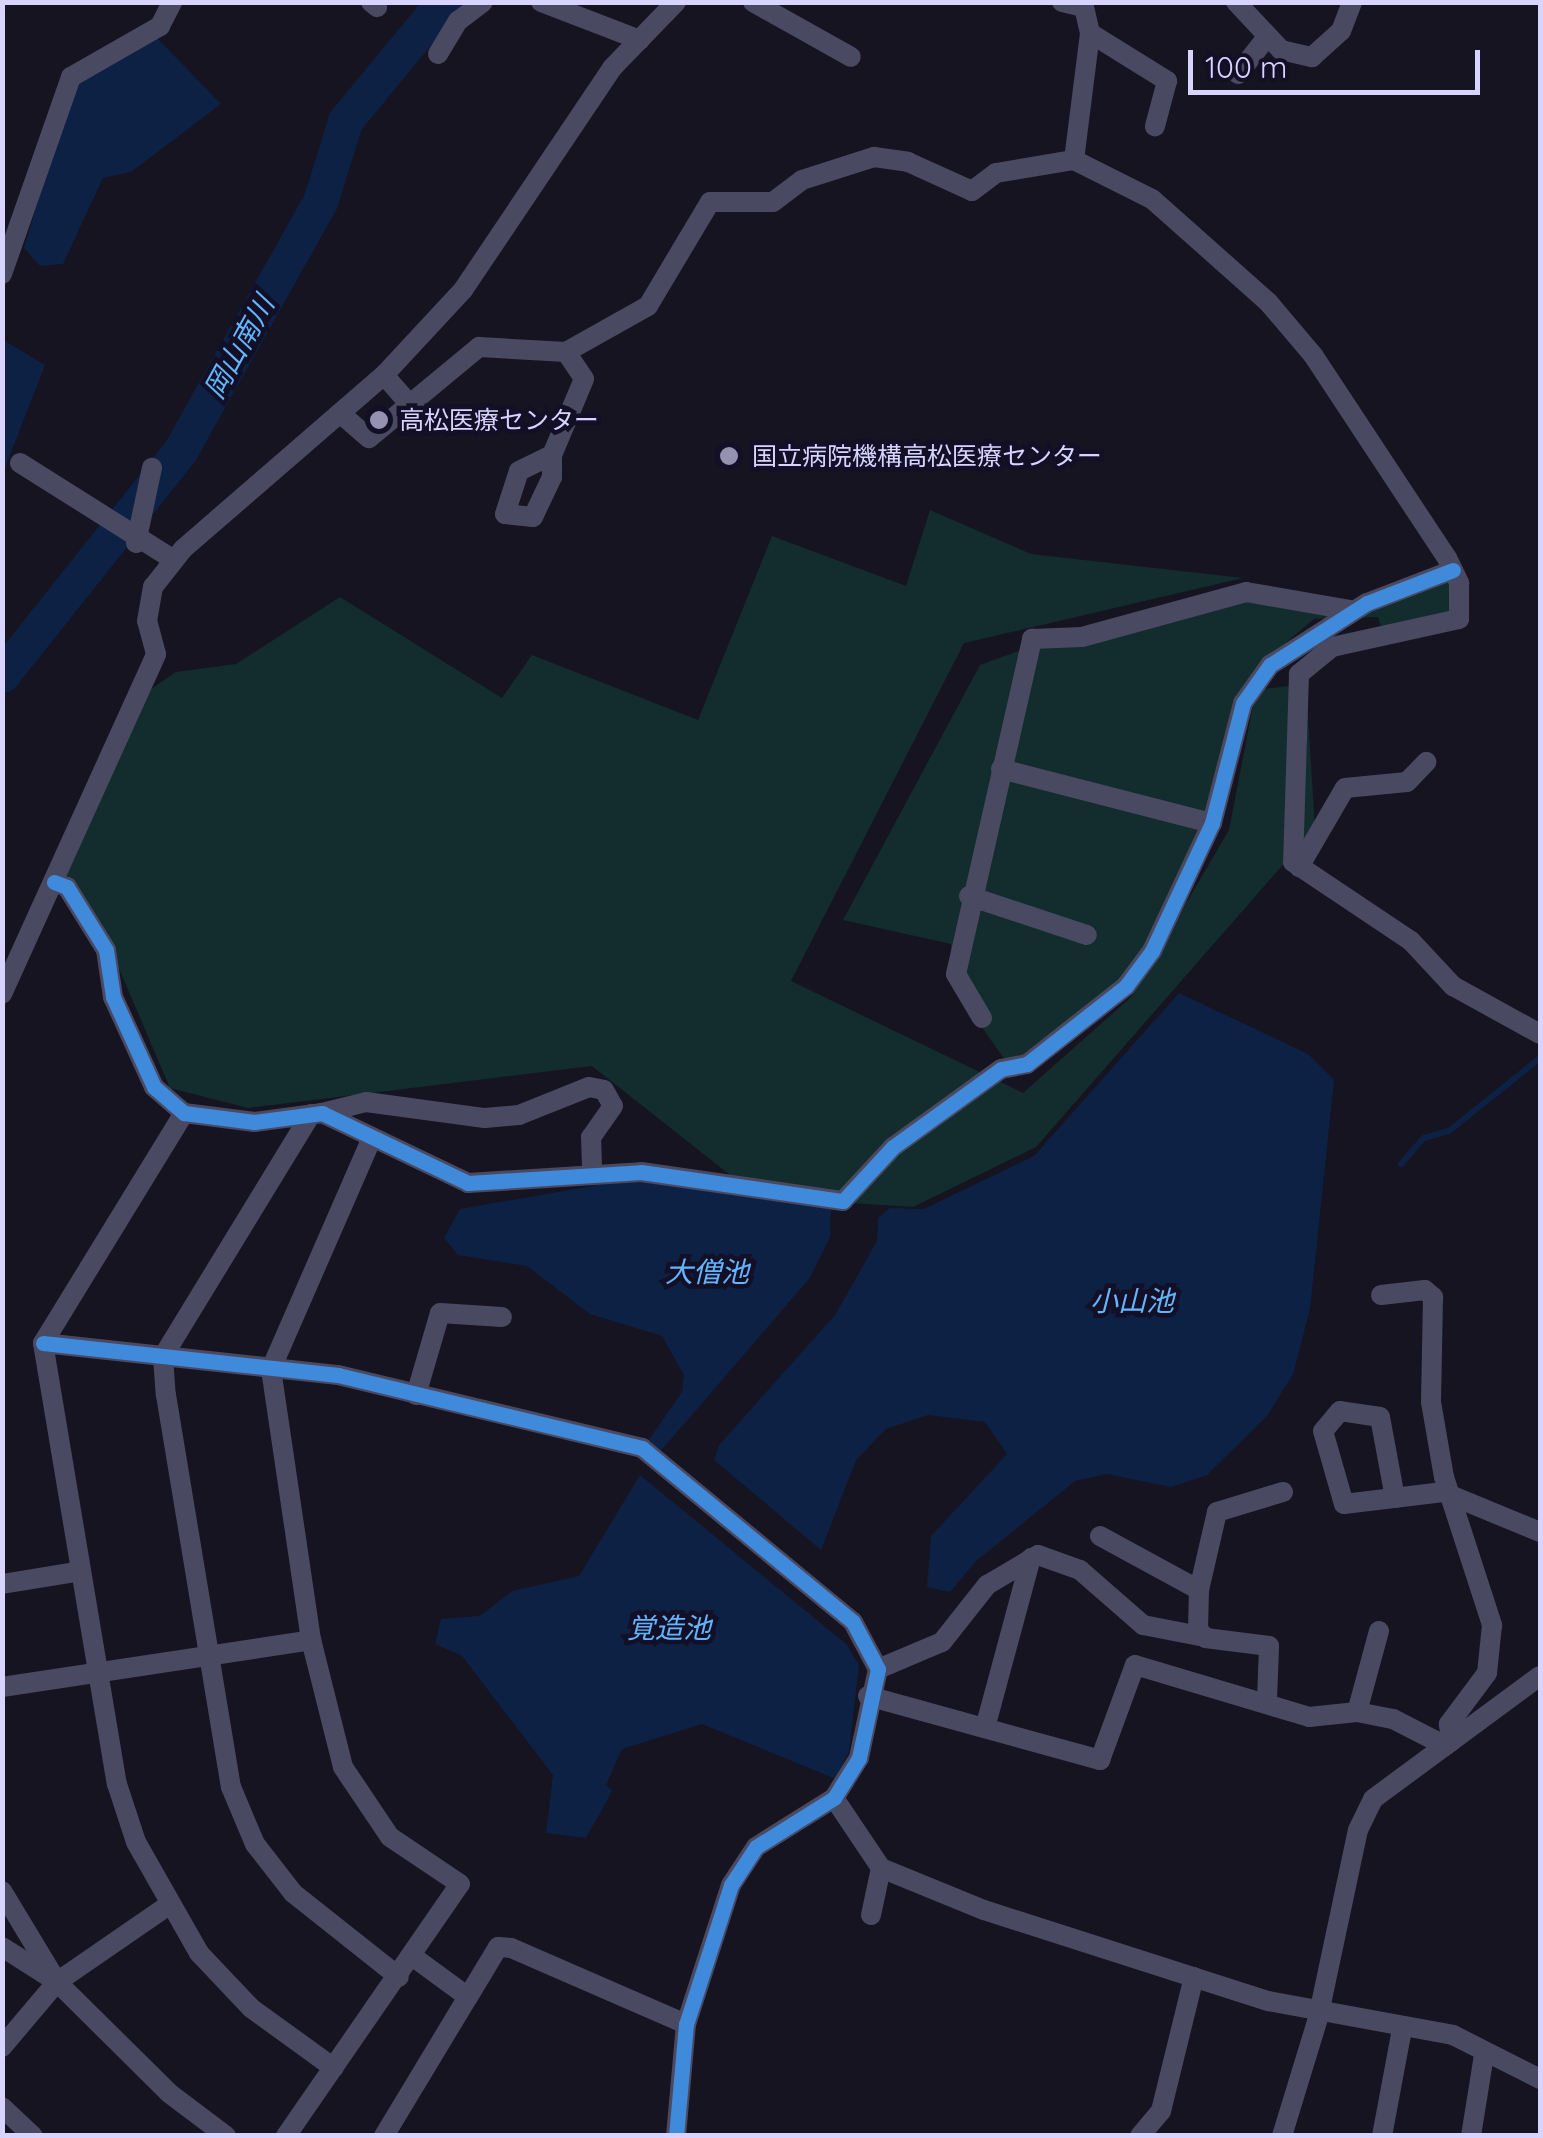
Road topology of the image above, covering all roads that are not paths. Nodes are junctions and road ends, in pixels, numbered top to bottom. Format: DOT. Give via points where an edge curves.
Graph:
graph roads {
  1 [pos="172,2"];
  2 [pos="483,2"];
  3 [pos="541,2"];
  4 [pos="676,2"];
  5 [pos="753,2"];
  6 [pos="1236,2"];
  7 [pos="1352,2"];
  8 [pos="1076,4"];
  9 [pos="1090,33"];
  10 [pos="1267,37"];
  11 [pos="640,40"];
  12 [pos="438,54"];
  13 [pos="851,57"];
  14 [pos="1238,74"];
  15 [pos="1155,126"];
  16 [pos="1074,160"];
  17 [pos="2,274"];
  18 [pos="566,352"];
  19 [pos="384,374"];
  20 [pos="413,408"];
  21 [pos="341,414"];
  22 [pos="552,455"];
  23 [pos="20,463"];
  24 [pos="152,468"];
  25 [pos="136,543"];
  26 [pos="174,560"];
  27 [pos="1453,570"];
  28 [pos="1352,610"];
  29 [pos="1426,762"];
  30 [pos="1001,769"];
  31 [pos="1212,823"];
  32 [pos="1298,868"];
  33 [pos="54,882"];
  34 [pos="969,896"];
  35 [pos="1087,935"];
  36 [pos="2,994"];
  37 [pos="982,1018"];
  38 [pos="1540,1034"];
  39 [pos="184,1113"];
  40 [pos="317,1114"];
  41 [pos="372,1138"];
  42 [pos="592,1172"];
  43 [pos="1381,1296"];
  44 [pos="502,1317"];
  45 [pos="43,1343"];
  46 [pos="163,1356"];
  47 [pos="271,1368"];
  48 [pos="416,1395"];
  49 [pos="1283,1492"];
  50 [pos="1452,1495"];
  51 [pos="1394,1498"];
  52 [pos="1540,1532"];
  53 [pos="1100,1536"];
  54 [pos="1031,1558"];
  55 [pos="81,1571"];
  56 [pos="2,1584"];
  57 [pos="1199,1590"];
  58 [pos="1379,1631"];
  59 [pos="1206,1637"];
  60 [pos="311,1640"];
  61 [pos="206,1656"];
  62 [pos="878,1669"];
  63 [pos="99,1672"];
  64 [pos="1540,1678"];
  65 [pos="2,1687"];
  66 [pos="868,1696"];
  67 [pos="1268,1699"];
  68 [pos="1356,1712"];
  69 [pos="985,1728"];
  70 [pos="1448,1744"];
  71 [pos="834,1798"];
  72 [pos="881,1868"];
  73 [pos="2,1891"];
  74 [pos="168,1906"];
  75 [pos="872,1914"];
  76 [pos="2,1947"];
  77 [pos="412,1956"];
  78 [pos="400,1976"];
  79 [pos="1194,1977"];
  80 [pos="57,1982"];
  81 [pos="468,1997"];
  82 [pos="1319,2013"];
  83 [pos="686,2024"];
  84 [pos="1402,2029"];
  85 [pos="2,2047"];
  86 [pos="1484,2056"];
  87 [pos="334,2068"];
  88 [pos="1540,2079"];
  89 [pos="2,2107"];
  90 [pos="33,2136"];
  91 [pos="226,2136"];
  92 [pos="286,2136"];
  93 [pos="384,2136"];
  94 [pos="676,2136"];
  95 [pos="1140,2136"];
  96 [pos="1282,2136"];
  97 [pos="1382,2136"];
  98 [pos="1471,2136"];
  1 -- 17 [label="street" via="160,26 71,77"];
  2 -- 12 [label="street" via="458,22"];
  3 -- 11 [label="street"];
  4 -- 11 [label="street"];
  5 -- 13 [label="street"];
  6 -- 10 [label="street"];
  7 -- 10 [label="street" via="1341,31 1312,58 1280,50"];
  8 -- 9 [label="street"];
  9 -- 15 [label="street" via="1167,81"];
  9 -- 16 [label="street"];
  10 -- 14 [label="street"];
  11 -- 19 [label="street" via="612,68 463,290"];
  16 -- 18 [label="street" via="996,173 972,191 908,162 874,158 802,180 773,202 710,202 648,306"];
  16 -- 27 [label="street" via="1152,199 1268,302 1313,355"];
  18 -- 20 [label="street" via="479,346"];
  18 -- 22 [label="street" via="584,379"];
  19 -- 20 [label="street"];
  19 -- 21 [label="street"];
  20 -- 21 [label="street" via="386,431 364,436"];
  21 -- 26 [label="street"];
  23 -- 25 [label="street"];
  24 -- 25 [label="street"];
  25 -- 26 [label="street"];
  26 -- 33 [label="street" via="153,586 147,621 156,654"];
  27 -- 28 [label="street"];
  27 -- 32 [label="street" via="1462,601 1458,620 1332,647 1298,674"];
  28 -- 30 [label="street" via="1246,592 1082,637 1032,638"];
  28 -- 31 [label="street" via="1270,664 1243,702"];
  29 -- 32 [label="street" via="1406,782 1345,788"];
  30 -- 31 [label="street"];
  30 -- 34 [label="street"];
  31 -- 42 [label="street" via="1152,950 1126,986 1027,1064 1000,1069 893,1147 843,1201"];
  32 -- 38 [label="street" via="1412,941 1454,986"];
  33 -- 36 [label="street"];
  33 -- 39 [label="street" via="67,887 106,950 113,997 154,1088"];
  34 -- 35 [label="street"];
  34 -- 37 [label="street" via="956,974"];
  39 -- 40 [label="street" via="254,1122"];
  39 -- 45 [label="street"];
  40 -- 41 [label="street"];
  40 -- 42 [label="street" via="366,1102 450,1115 519,1115 589,1087 604,1090 614,1106 591,1136"];
  40 -- 46 [label="street"];
  41 -- 42 [label="street" via="468,1183"];
  41 -- 47 [label="street"];
  43 -- 50 [label="street" via="1426,1290 1432,1297 1431,1402"];
  44 -- 48 [label="street" via="440,1313"];
  45 -- 46 [label="street"];
  45 -- 55 [label="street"];
  46 -- 47 [label="street"];
  46 -- 61 [label="street"];
  47 -- 48 [label="street"];
  47 -- 60 [label="street"];
  48 -- 62 [label="street" via="642,1448 854,1622"];
  49 -- 57 [label="street" via="1218,1512"];
  50 -- 51 [label="street"];
  50 -- 52 [label="street"];
  50 -- 70 [label="street" via="1492,1626 1493,1653 1449,1724"];
  51 -- 51 [label="street" via="1344,1504 1322,1431 1340,1411 1380,1417"];
  53 -- 57 [label="street"];
  54 -- 59 [label="street" via="1051,1556 1080,1570 1143,1624"];
  54 -- 62 [label="street" via="987,1585 942,1642"];
  54 -- 69 [label="street"];
  55 -- 56 [label="street"];
  55 -- 63 [label="street"];
  57 -- 59 [label="street" via="1198,1630"];
  58 -- 68 [label="street"];
  59 -- 67 [label="street" via="1269,1646"];
  60 -- 61 [label="street"];
  60 -- 77 [label="street" via="330,1730 364,1802 390,1837 460,1884"];
  61 -- 63 [label="street"];
  61 -- 78 [label="street" via="231,1787 255,1844 327,1925"];
  62 -- 66 [label="street"];
  63 -- 65 [label="street"];
  63 -- 74 [label="street" via="117,1784"];
  64 -- 70 [label="street"];
  66 -- 69 [label="street"];
  66 -- 71 [label="street" via="859,1758"];
  67 -- 68 [label="street" via="1309,1717"];
  67 -- 69 [label="street" via="1135,1665 1100,1760"];
  68 -- 70 [label="street"];
  70 -- 82 [label="street" via="1373,1799 1358,1830"];
  71 -- 72 [label="street"];
  71 -- 83 [label="street" via="756,1847 731,1886"];
  72 -- 75 [label="street"];
  72 -- 79 [label="street" via="984,1910"];
  73 -- 80 [label="street"];
  74 -- 80 [label="street"];
  74 -- 87 [label="street" via="251,2008"];
  76 -- 80 [label="street"];
  77 -- 78 [label="street"];
  77 -- 81 [label="street"];
  78 -- 87 [label="street"];
  79 -- 82 [label="street"];
  79 -- 95 [label="street" via="1161,2112"];
  80 -- 85 [label="street"];
  80 -- 91 [label="street" via="169,2093"];
  81 -- 83 [label="street" via="498,1947 511,1948"];
  81 -- 93 [label="street"];
  82 -- 84 [label="street"];
  82 -- 96 [label="street"];
  83 -- 94 [label="street"];
  84 -- 86 [label="street" via="1453,2035"];
  84 -- 97 [label="street"];
  86 -- 88 [label="street"];
  86 -- 98 [label="street"];
  87 -- 92 [label="street"];
  89 -- 90 [label="street"];
}
